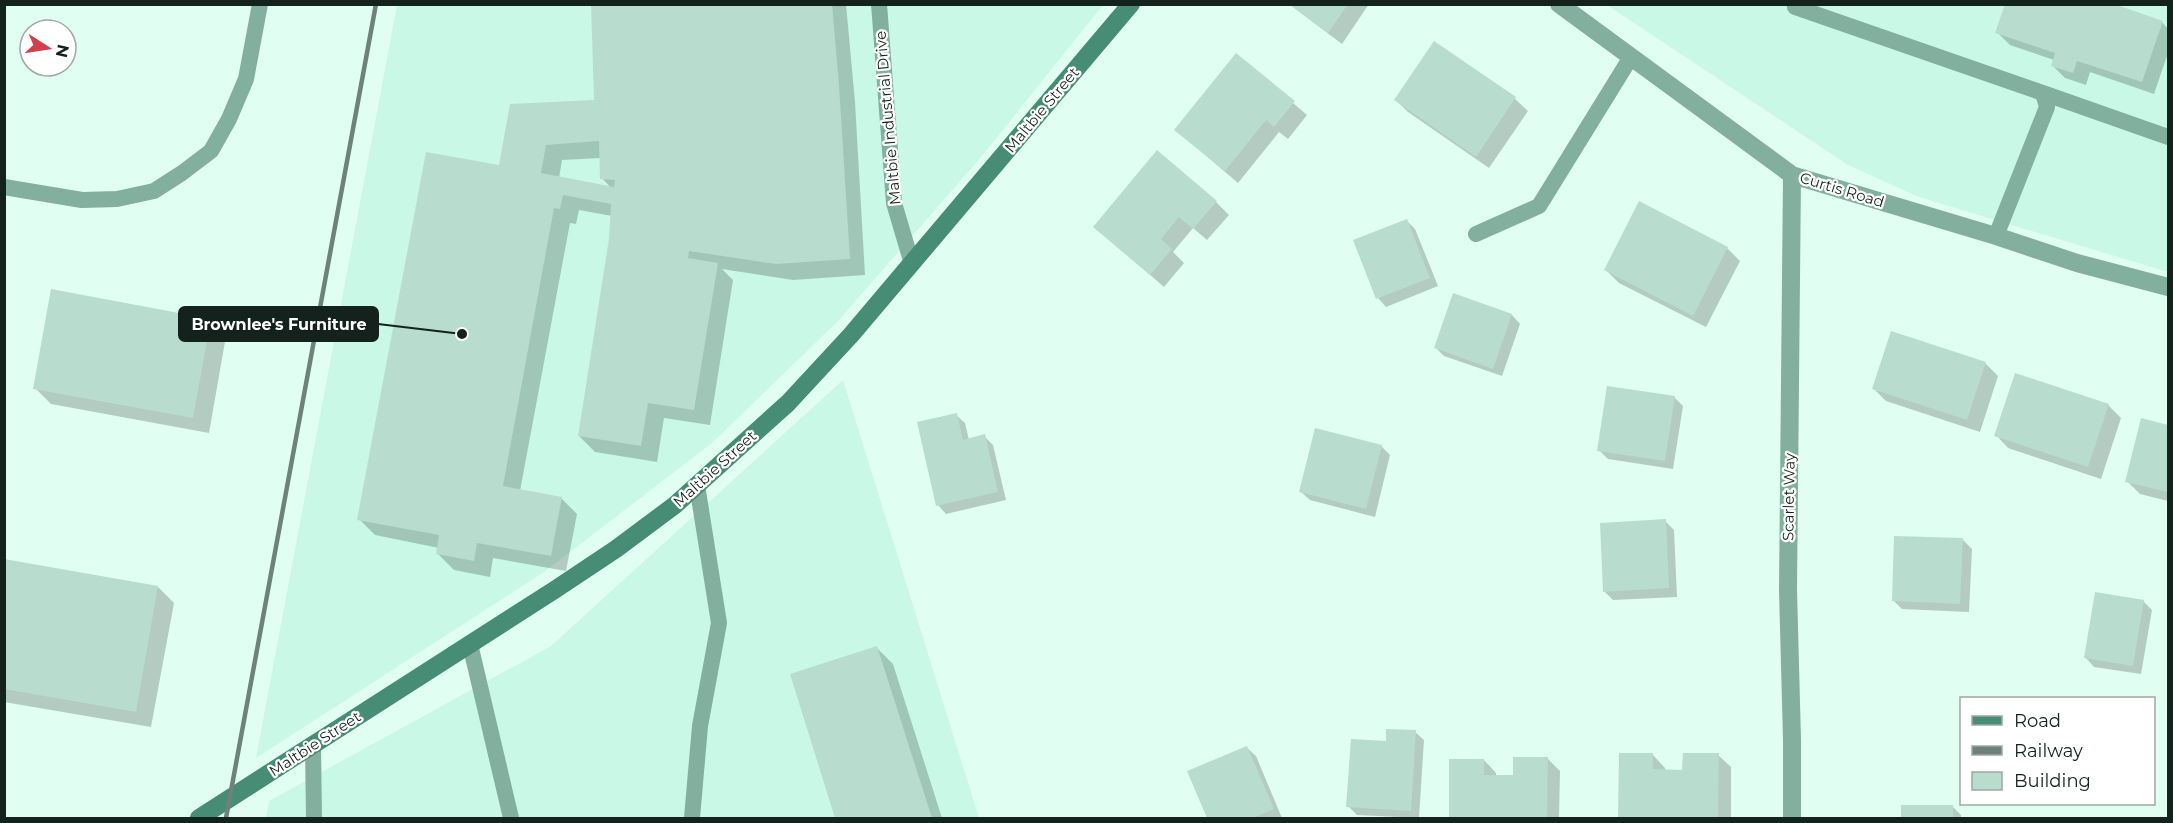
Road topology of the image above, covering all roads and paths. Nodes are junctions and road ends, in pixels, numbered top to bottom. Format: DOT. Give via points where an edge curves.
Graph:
graph roads {
  1 [pos="260,4"];
  2 [pos="879,4"];
  3 [pos="1131,4"];
  4 [pos="1559,4"];
  5 [pos="1795,7"];
  6 [pos="1631,57"];
  7 [pos="2043,93"];
  8 [pos="2169,137"];
  9 [pos="1792,175"];
  10 [pos="4,187"];
  11 [pos="1476,234"];
  12 [pos="1996,236"];
  13 [pos="912,264"];
  14 [pos="2169,287"];
  15 [pos="697,485"];
  16 [pos="470,644"];
  17 [pos="313,746"];
  18 [pos="509,818"];
  19 [pos="199,819"];
  20 [pos="314,819"];
  21 [pos="692,819"];
  22 [pos="1792,819"];
  1 -- 10 [label="lane" via="246,79 211,151 182,173 154,191 117,199 82,200"];
  2 -- 13 [label="lane, Maltbie Industrial Drive" via="894,203"];
  3 -- 13 [label="street, Maltbie Street"];
  4 -- 6 [label="street, Curtis Road"];
  5 -- 7 [label="lane"];
  6 -- 9 [label="street, Curtis Road"];
  6 -- 11 [label="lane" via="1539,206"];
  7 -- 8 [label="lane"];
  7 -- 12 [label="lane" via="2047,107"];
  9 -- 12 [label="street, Curtis Road"];
  9 -- 22 [label="street, Scarlet Way" via="1788,590"];
  12 -- 14 [label="street, Curtis Road"];
  13 -- 15 [label="street, Maltbie Street" via="788,404"];
  15 -- 16 [label="street, Maltbie Street" via="616,549"];
  15 -- 21 [label="lane" via="719,623 700,726"];
  16 -- 17 [label="street, Maltbie Street"];
  16 -- 18 [label="lane"];
  17 -- 19 [label="street, Maltbie Street"];
  17 -- 20 [label="lane"];
}
